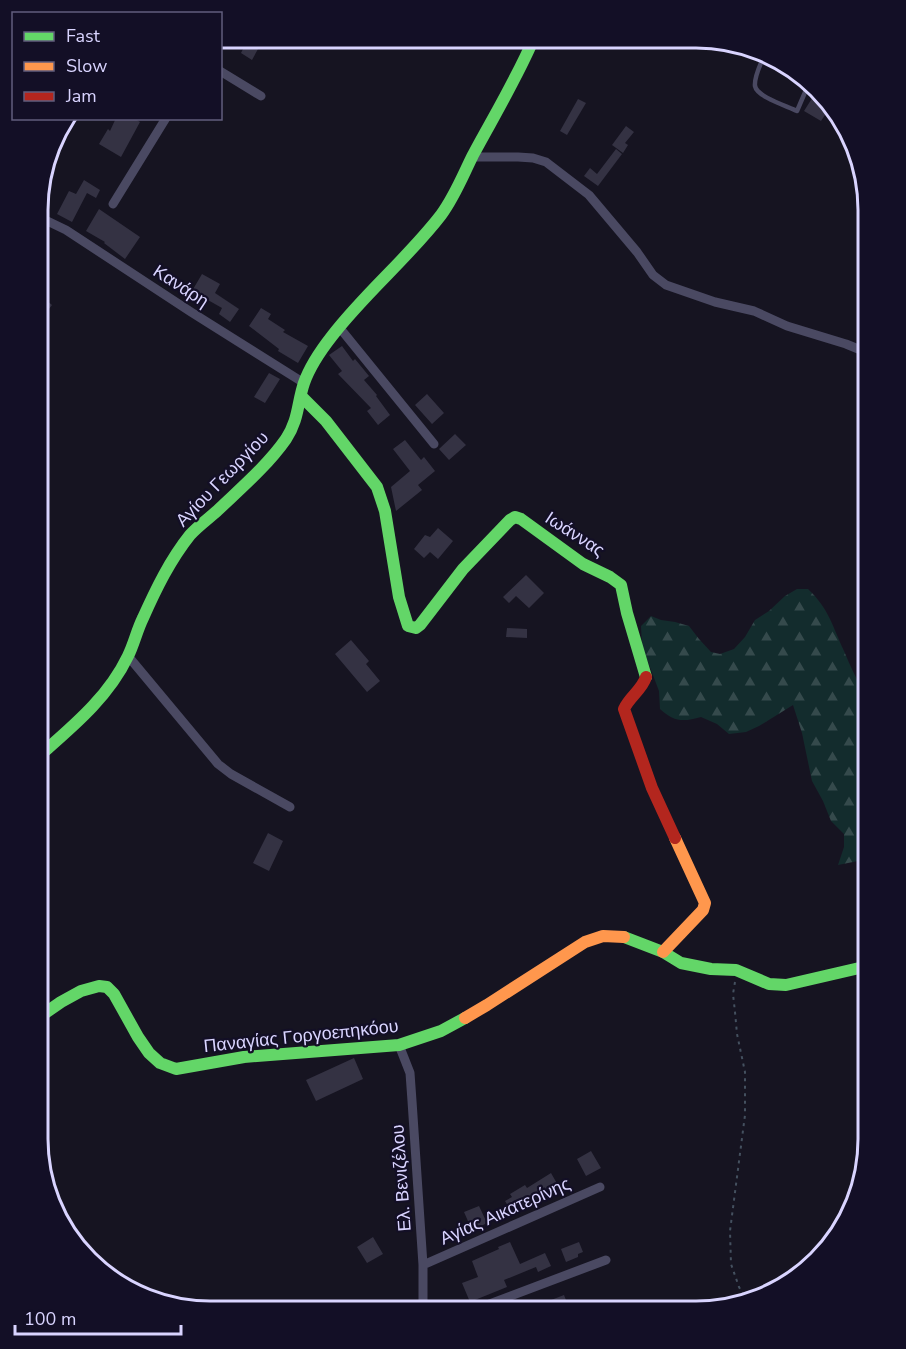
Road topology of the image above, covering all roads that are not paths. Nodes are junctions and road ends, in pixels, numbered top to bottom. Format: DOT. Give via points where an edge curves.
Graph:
graph roads {
  1 [pos="530,48"];
  2 [pos="762,62"];
  3 [pos="222,72"];
  4 [pos="806,90"];
  5 [pos="261,96"];
  6 [pos="165,120"];
  7 [pos="472,157"];
  8 [pos="113,204"];
  9 [pos="48,221"];
  10 [pos="339,327"];
  11 [pos="858,348"];
  12 [pos="304,383"];
  13 [pos="302,397"];
  14 [pos="434,444"];
  15 [pos="129,656"];
  16 [pos="48,748"];
  17 [pos="290,807"];
  18 [pos="663,952"];
  19 [pos="858,968"];
  20 [pos="48,1011"];
  21 [pos="399,1045"];
  22 [pos="600,1188"];
  23 [pos="606,1260"];
  24 [pos="423,1265"];
  25 [pos="423,1301"];
  26 [pos="497,1301"];
  1 -- 7 [label="street, Αγίου Γεωργίου"];
  2 -- 4 [label="lane" via="755,81 758,93 797,111"];
  3 -- 5 [label="street"];
  6 -- 8 [label="street"];
  7 -- 10 [label="street, Αγίου Γεωργίου" via="456,191 422,239"];
  7 -- 11 [label="street" via="533,158 546,162 589,195 653,275 666,285"];
  9 -- 12 [label="street, Κανάρη"];
  10 -- 12 [label="street, Αγίου Γεωργίου"];
  10 -- 14 [label="street"];
  12 -- 13 [label="street, Αγίου Γεωργίου"];
  13 -- 15 [label="street, Αγίου Γεωργίου" via="297,420 270,460 191,534 171,562 142,619"];
  13 -- 18 [label="street, Ιωάννας" via="326,421 377,487 408,626 420,625 463,569 515,518 621,585 646,678 624,710 652,788 705,903 703,910"];
  15 -- 16 [label="street, Αγίου Γεωργίου" via="100,699"];
  15 -- 17 [label="street" via="218,765"];
  18 -- 19 [label="street, Παναγίας Γοργοεπηκόου" via="681,963 736,970 769,984 786,985"];
  18 -- 21 [label="street, Παναγίας Γοργοεπηκόου" via="625,937 603,936 585,942 441,1031"];
  20 -- 21 [label="street, Παναγίας Γοργοεπηκόου" via="84,988 107,987 156,1061 176,1069 244,1057"];
  21 -- 24 [label="street, Ελ. Βενιζέλου" via="410,1072"];
  22 -- 24 [label="street, Αγίας Αικατερίνης"];
  23 -- 26 [label="street"];
  24 -- 25 [label="street, Ελ. Βενιζέλου"];
}
